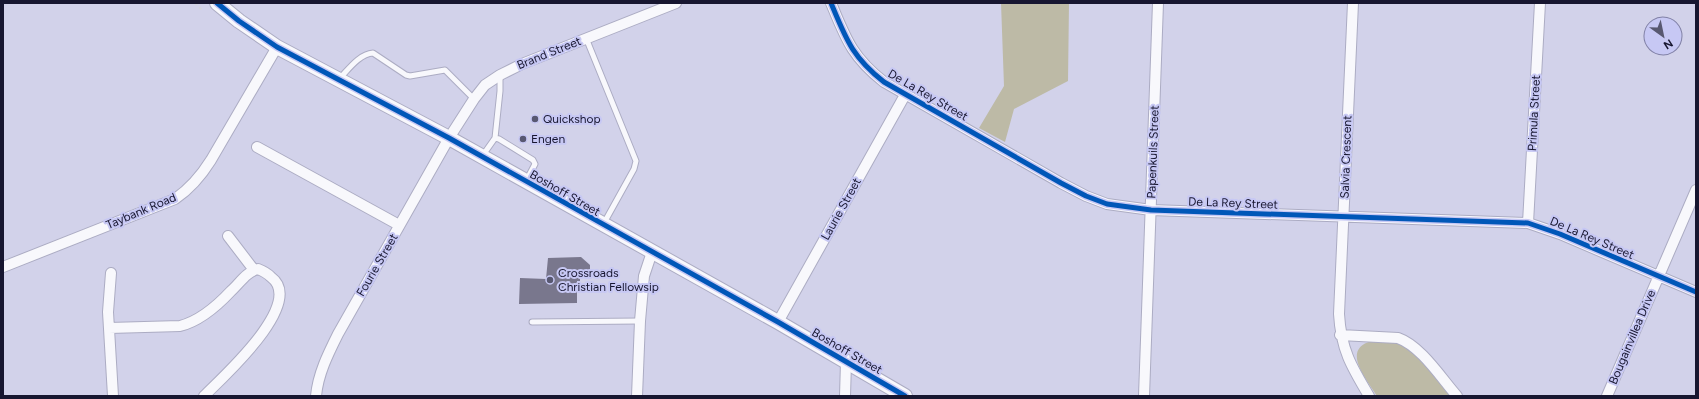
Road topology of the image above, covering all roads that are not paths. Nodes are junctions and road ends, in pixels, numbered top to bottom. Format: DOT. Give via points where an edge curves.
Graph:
graph roads {
  1 [pos="217,3"];
  2 [pos="676,3"];
  3 [pos="831,3"];
  4 [pos="1158,3"];
  5 [pos="1353,3"];
  6 [pos="1540,3"];
  7 [pos="586,38"];
  8 [pos="277,47"];
  9 [pos="500,74"];
  10 [pos="338,80"];
  11 [pos="905,95"];
  12 [pos="474,99"];
  13 [pos="449,138"];
  14 [pos="495,138"];
  15 [pos="257,148"];
  16 [pos="481,157"];
  17 [pos="526,182"];
  18 [pos="1696,190"];
  19 [pos="1151,210"];
  20 [pos="1343,216"];
  21 [pos="1528,223"];
  22 [pos="400,225"];
  23 [pos="603,226"];
  24 [pos="228,236"];
  25 [pos="652,252"];
  26 [pos="3,267"];
  27 [pos="254,270"];
  28 [pos="111,273"];
  29 [pos="1658,277"];
  30 [pos="1696,292"];
  31 [pos="640,320"];
  32 [pos="532,322"];
  33 [pos="778,322"];
  34 [pos="109,328"];
  35 [pos="1340,335"];
  36 [pos="846,362"];
  37 [pos="112,396"];
  38 [pos="204,396"];
  39 [pos="316,396"];
  40 [pos="637,396"];
  41 [pos="845,396"];
  42 [pos="905,396"];
  43 [pos="1144,396"];
  44 [pos="1369,396"];
  45 [pos="1457,396"];
  46 [pos="1607,396"];
  1 -- 8 [label="street, Boshoff Street"];
  2 -- 7 [label="street, Brand Street"];
  3 -- 11 [label="street, De La Rey Street" via="847,40 863,64 884,82"];
  4 -- 19 [label="street, Papenkuils Street"];
  5 -- 20 [label="street, Salvia Crescent"];
  6 -- 21 [label="street, Primula Street"];
  7 -- 9 [label="street, Brand Street"];
  7 -- 23 [label="lane" via="636,161"];
  8 -- 10 [label="street, Boshoff Street"];
  8 -- 26 [label="street, Taybank Road" via="211,160 187,191 175,199"];
  9 -- 12 [label="street, Brand Street" via="485,85"];
  9 -- 14 [label="lane"];
  10 -- 12 [label="lane" via="361,57 373,53 410,76 445,70"];
  10 -- 13 [label="street, Boshoff Street"];
  11 -- 19 [label="street, De La Rey Street" via="1086,196 1107,204"];
  11 -- 33 [label="street, Laurie Street"];
  12 -- 13 [label="street, Brand Street"];
  13 -- 16 [label="street, Boshoff Street"];
  13 -- 22 [label="street, Fourie Street"];
  14 -- 16 [label="lane"];
  14 -- 17 [label="lane" via="533,160 534,164"];
  15 -- 22 [label="street"];
  16 -- 17 [label="street, Boshoff Street"];
  17 -- 23 [label="street, Boshoff Street"];
  18 -- 29 [label="street, Bougainvillea Drive"];
  19 -- 20 [label="street, De La Rey Street"];
  19 -- 43 [label="street, Papenkuils Street"];
  20 -- 21 [label="street, De La Rey Street"];
  20 -- 35 [label="street, Salvia Crescent"];
  21 -- 29 [label="street, De La Rey Street" via="1560,234"];
  22 -- 39 [label="street, Fourie Street" via="338,334 322,370"];
  23 -- 25 [label="street, Boshoff Street"];
  24 -- 27 [label="street"];
  25 -- 31 [label="street" via="644,276"];
  25 -- 33 [label="street, Boshoff Street"];
  27 -- 34 [label="street" via="213,308 198,320 188,324"];
  27 -- 38 [label="street" via="262,270 277,282 281,296 278,305 253,345"];
  28 -- 34 [label="street"];
  29 -- 30 [label="street, De La Rey Street"];
  29 -- 46 [label="street, Bougainvillea Drive"];
  31 -- 32 [label="lane"];
  31 -- 40 [label="street"];
  33 -- 36 [label="street, Boshoff Street"];
  34 -- 37 [label="street"];
  35 -- 44 [label="street, Salvia Crescent" via="1351,366"];
  35 -- 45 [label="street" via="1398,338 1406,341 1420,352"];
  36 -- 41 [label="street"];
  36 -- 42 [label="street, Boshoff Street"];
}
